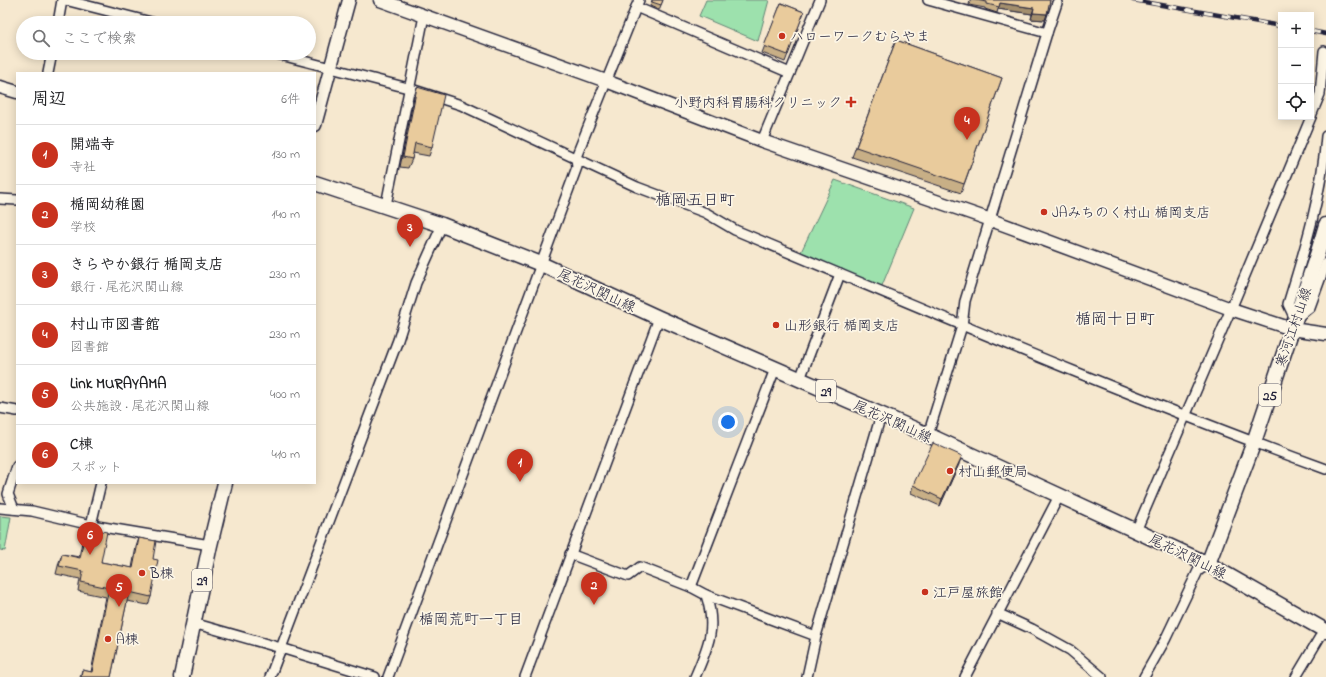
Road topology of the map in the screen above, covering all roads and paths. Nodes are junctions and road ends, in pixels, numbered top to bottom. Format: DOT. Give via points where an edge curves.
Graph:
graph roads {
  1 [pos="62,0"];
  2 [pos="65,0"];
  3 [pos="349,0"];
  4 [pos="380,0"];
  5 [pos="820,0"];
  6 [pos="928,0"];
  7 [pos="1057,3"];
  8 [pos="637,4"];
  9 [pos="59,16"];
  10 [pos="128,16"];
  11 [pos="424,16"];
  12 [pos="1047,33"];
  13 [pos="1324,51"];
  14 [pos="51,60"];
  15 [pos="300,60"];
  16 [pos="331,68"];
  17 [pos="48,72"];
  18 [pos="790,73"];
  19 [pos="606,82"];
  20 [pos="0,88"];
  21 [pos="408,88"];
  22 [pos="16,92"];
  23 [pos="1323,93"];
  24 [pos="1314,111"];
  25 [pos="1310,120"];
  26 [pos="316,121"];
  27 [pos="1326,136"];
  28 [pos="762,141"];
  29 [pos="576,157"];
  30 [pos="316,183"];
  31 [pos="0,199"];
  32 [pos="16,200"];
  33 [pos="386,205"];
  34 [pos="991,220"];
  35 [pos="442,225"];
  36 [pos="1326,225"];
  37 [pos="1326,263"];
  38 [pos="542,264"];
  39 [pos="840,274"];
  40 [pos="1231,309"];
  41 [pos="659,318"];
  42 [pos="1294,324"];
  43 [pos="962,326"];
  44 [pos="1326,334"];
  45 [pos="775,369"];
  46 [pos="800,379"];
  47 [pos="0,408"];
  48 [pos="16,410"];
  49 [pos="881,415"];
  50 [pos="1184,416"];
  51 [pos="928,435"];
  52 [pos="1254,442"];
  53 [pos="16,469"];
  54 [pos="1326,469"];
  55 [pos="101,484"];
  56 [pos="225,484"];
  57 [pos="1059,496"];
  58 [pos="0,508"];
  59 [pos="14,509"];
  60 [pos="90,525"];
  61 [pos="1136,531"];
  62 [pos="210,546"];
  63 [pos="570,554"];
  64 [pos="1208,564"];
  65 [pos="691,587"];
  66 [pos="706,595"];
  67 [pos="997,613"];
  68 [pos="193,624"];
  69 [pos="1325,631"];
  70 [pos="816,636"];
  71 [pos="281,648"];
  72 [pos="182,677"];
  73 [pos="270,677"];
  74 [pos="375,677"];
  75 [pos="388,677"];
  76 [pos="525,677"];
  77 [pos="695,677"];
  78 [pos="807,677"];
  79 [pos="965,677"];
  80 [pos="1102,677"];
  81 [pos="1144,677"];
  82 [pos="1296,677"];
  1 -- 9 [label="street"];
  2 -- 10 [label="street"];
  3 -- 16 [label="street"];
  4 -- 11 [label="street"];
  5 -- 18 [label="street"];
  6 -- 12 [label="street"];
  7 -- 12 [label="street"];
  8 -- 18 [label="street"];
  8 -- 19 [label="street"];
  11 -- 19 [label="street"];
  11 -- 21 [label="street"];
  12 -- 34 [label="street"];
  13 -- 23 [label="street"];
  14 -- 17 [label="street"];
  15 -- 16 [label="street"];
  16 -- 21 [label="street"];
  16 -- 26 [label="street"];
  18 -- 28 [label="street"];
  19 -- 28 [label="street"];
  19 -- 29 [label="street"];
  20 -- 22 [label="street"];
  21 -- 29 [label="street" via="461,105"];
  21 -- 33 [label="street"];
  23 -- 24 [label="street"];
  25 -- 40 [label="street"];
  27 -- 42 [label="street" via="1316,206 1288,304"];
  28 -- 34 [label="street"];
  29 -- 38 [label="street" via="577,167"];
  29 -- 39 [label="street" via="637,187 706,214 735,230"];
  30 -- 33 [label="main road, 尾花沢関山線 / 29"];
  31 -- 32 [label="street"];
  33 -- 35 [label="main road, 尾花沢関山線 / 29"];
  34 -- 40 [label="street"];
  34 -- 43 [label="street" via="965,301"];
  35 -- 38 [label="main road, 尾花沢関山線 / 29"];
  35 -- 71 [label="street" via="416,284 398,340"];
  36 -- 42 [label="main road, 寒河江村山線 / 25"];
  37 -- 42 [label="street" via="1310,307"];
  38 -- 41 [label="main road, 尾花沢関山線 / 29"];
  38 -- 75 [label="street"];
  39 -- 43 [label="street"];
  39 -- 46 [label="street"];
  40 -- 42 [label="street"];
  40 -- 50 [label="street"];
  41 -- 45 [label="main road, 尾花沢関山線 / 29"];
  41 -- 63 [label="street"];
  42 -- 44 [label="street"];
  42 -- 52 [label="main road, 寒河江村山線 / 25"];
  43 -- 50 [label="street"];
  43 -- 51 [label="street"];
  45 -- 46 [label="main road, 尾花沢関山線 / 29"];
  45 -- 65 [label="street"];
  46 -- 49 [label="main road, 尾花沢関山線 / 29"];
  47 -- 48 [label="street"];
  49 -- 51 [label="main road, 尾花沢関山線 / 29"];
  49 -- 70 [label="street"];
  50 -- 52 [label="street"];
  50 -- 61 [label="street"];
  51 -- 57 [label="main road, 尾花沢関山線 / 29"];
  52 -- 54 [label="street"];
  52 -- 64 [label="main road, 寒河江村山線 / 25"];
  53 -- 59 [label="street" via="8,494"];
  55 -- 60 [label="street"];
  56 -- 62 [label="main road, 29"];
  57 -- 61 [label="main road, 尾花沢関山線 / 29"];
  57 -- 67 [label="street"];
  58 -- 59 [label="street"];
  59 -- 60 [label="street"];
  60 -- 62 [label="street"];
  61 -- 64 [label="main road, 尾花沢関山線 / 29"];
  62 -- 68 [label="main road, 29"];
  63 -- 65 [label="street" via="628,576 640,567"];
  63 -- 76 [label="street"];
  64 -- 69 [label="main road, 尾花沢関山線 / 29"];
  64 -- 81 [label="street" via="1198,572"];
  65 -- 66 [label="street"];
  66 -- 70 [label="street"];
  66 -- 77 [label="street" via="711,611 712,634"];
  67 -- 79 [label="street"];
  67 -- 80 [label="street" via="1070,650"];
  68 -- 71 [label="street"];
  68 -- 72 [label="main road, 29"];
  69 -- 82 [label="street"];
  70 -- 78 [label="street"];
  71 -- 73 [label="street"];
  71 -- 74 [label="street"];
}
